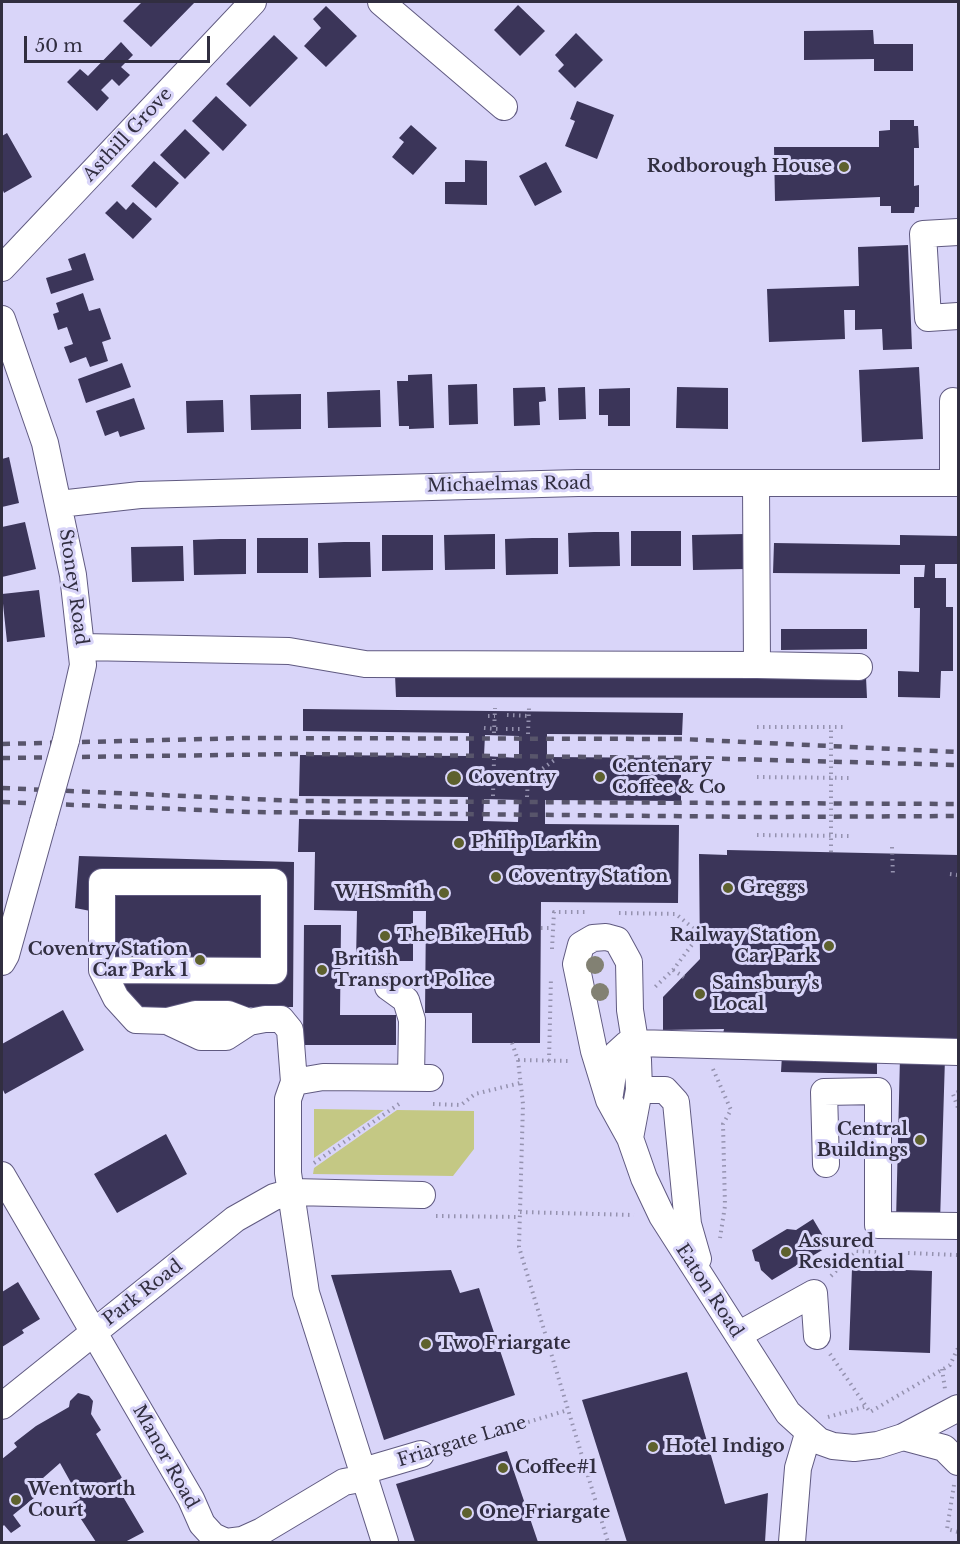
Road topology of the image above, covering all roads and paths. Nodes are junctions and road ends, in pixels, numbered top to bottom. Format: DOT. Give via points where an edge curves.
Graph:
graph roads {
  1 [pos="253,2"];
  2 [pos="381,2"];
  3 [pos="504,107"];
  4 [pos="958,232"];
  5 [pos="2,268"];
  6 [pos="958,316"];
  7 [pos="2,319"];
  8 [pos="953,401"];
  9 [pos="956,483"];
  10 [pos="756,484"];
  11 [pos="59,504"];
  12 [pos="83,656"];
  13 [pos="757,665"];
  14 [pos="859,667"];
  15 [pos="495,708"];
  16 [pos="529,708"];
  17 [pos="507,715"];
  18 [pos="488,716"];
  19 [pos="495,716"];
  20 [pos="529,716"];
  21 [pos="757,727"];
  22 [pos="484,728"];
  23 [pos="831,728"];
  24 [pos="847,728"];
  25 [pos="499,729"];
  26 [pos="506,729"];
  27 [pos="521,729"];
  28 [pos="494,733"];
  29 [pos="528,734"];
  30 [pos="494,759"];
  31 [pos="556,759"];
  32 [pos="757,777"];
  33 [pos="831,778"];
  34 [pos="849,778"];
  35 [pos="493,796"];
  36 [pos="527,797"];
  37 [pos="757,835"];
  38 [pos="831,836"];
  39 [pos="849,836"];
  40 [pos="892,847"];
  41 [pos="831,852"];
  42 [pos="950,874"];
  43 [pos="958,875"];
  44 [pos="893,877"];
  45 [pos="541,928"];
  46 [pos="553,928"];
  47 [pos="700,934"];
  48 [pos="2,962"];
  49 [pos="102,970"];
  50 [pos="673,970"];
  51 [pos="684,977"];
  52 [pos="388,987"];
  53 [pos="649,993"];
  54 [pos="512,1043"];
  55 [pos="636,1043"];
  56 [pos="958,1052"];
  57 [pos="518,1060"];
  58 [pos="582,1062"];
  59 [pos="710,1062"];
  60 [pos="294,1082"];
  61 [pos="520,1083"];
  62 [pos="417,1087"];
  63 [pos="639,1090"];
  64 [pos="958,1092"];
  65 [pos="609,1100"];
  66 [pos="430,1104"];
  67 [pos="958,1108"];
  68 [pos="630,1138"];
  69 [pos="826,1164"];
  70 [pos="2,1175"];
  71 [pos="292,1192"];
  72 [pos="423,1205"];
  73 [pos="520,1212"];
  74 [pos="662,1216"];
  75 [pos="520,1217"];
  76 [pos="958,1226"];
  77 [pos="718,1246"];
  78 [pos="879,1252"];
  79 [pos="902,1253"];
  80 [pos="958,1255"];
  81 [pos="706,1285"];
  82 [pos="814,1293"];
  83 [pos="94,1332"];
  84 [pos="738,1335"];
  85 [pos="817,1336"];
  86 [pos="958,1348"];
  87 [pos="863,1399"];
  88 [pos="2,1406"];
  89 [pos="867,1406"];
  90 [pos="958,1408"];
  91 [pos="568,1410"];
  92 [pos="803,1429"];
  93 [pos="903,1437"];
  94 [pos="421,1455"];
  95 [pos="958,1461"];
  96 [pos="365,1481"];
  97 [pos="958,1532"];
  98 [pos="385,1542"];
  99 [pos="608,1542"];
  100 [pos="792,1542"];
  1 -- 5 [label="street, Asthill Grove"];
  2 -- 3 [label="street"];
  4 -- 6 [label="street" via="923,234 928,318"];
  7 -- 11 [label="street, Stoney Road" via="45,443"];
  8 -- 9 [label="street"];
  9 -- 10 [label="street, Michaelmas Road"];
  10 -- 11 [label="street, Michaelmas Road" via="578,483 140,495"];
  10 -- 13 [label="street"];
  11 -- 12 [label="street, Stoney Road"];
  12 -- 13 [label="street" via="289,651 365,664"];
  12 -- 48 [label="street, Stoney Road, bridge" via="66,740"];
  13 -- 14 [label="street"];
  15 -- 19 [label="path"];
  16 -- 20 [label="path"];
  17 -- 20 [label="path"];
  18 -- 19 [label="path"];
  19 -- 28 [label="path"];
  20 -- 29 [label="path"];
  21 -- 23 [label="path"];
  22 -- 25 [label="path"];
  23 -- 24 [label="path"];
  23 -- 33 [label="path, bridge"];
  26 -- 27 [label="path"];
  30 -- 35 [label="path"];
  31 -- 36 [label="path" via="528,779"];
  32 -- 33 [label="path"];
  33 -- 34 [label="path"];
  33 -- 38 [label="path, bridge"];
  37 -- 38 [label="path"];
  38 -- 39 [label="path"];
  38 -- 41 [label="path, bridge"];
  40 -- 44 [label="path"];
  42 -- 43 [label="path"];
  45 -- 46 [label="path"];
  47 -- 50 [label="path"];
  49 -- 49 [label="street" via="274,970 274,882 93,881"];
  49 -- 60 [label="street" via="116,998 136,1020 167,1022 201,1036 226,1037 249,1022 281,1019 290,1030"];
  50 -- 51 [label="path"];
  50 -- 53 [label="path"];
  52 -- 62 [label="street" via="406,1000 412,1020"];
  54 -- 57 [label="path"];
  55 -- 56 [label="street" via="902,1044"];
  55 -- 63 [label="street, Eaton Road"];
  55 -- 65 [label="street" via="627,1044 616,1054"];
  55 -- 65 [label="street, Eaton Road" via="630,1010 629,962 624,948 617,940 593,938 581,945 576,964 594,1052"];
  57 -- 58 [label="path"];
  57 -- 61 [label="path"];
  59 -- 77 [label="path" via="731,1110 723,1124 725,1206"];
  60 -- 62 [label="street" via="323,1077"];
  60 -- 71 [label="street" via="288,1099 288,1173"];
  61 -- 66 [label="path" via="475,1094 461,1105"];
  61 -- 73 [label="path"];
  62 -- 71 [label="path" via="314,1163"];
  63 -- 68 [label="street, Eaton Road"];
  63 -- 81 [label="street" via="665,1090 676,1102 688,1224"];
  64 -- 67 [label="path" via="953,1094"];
  65 -- 68 [label="street, Eaton Road"];
  68 -- 74 [label="street, Eaton Road"];
  69 -- 76 [label="street" via="824,1092 878,1091 878,1225"];
  70 -- 83 [label="street, Manor Road"];
  71 -- 72 [label="street"];
  71 -- 83 [label="street, Park Road" via="274,1197 235,1219"];
  71 -- 96 [label="street" via="306,1293"];
  72 -- 75 [label="path"];
  73 -- 74 [label="path"];
  73 -- 75 [label="path"];
  74 -- 81 [label="street, Eaton Road"];
  75 -- 91 [label="path" via="519,1247"];
  78 -- 82 [label="path" via="856,1251"];
  79 -- 80 [label="path"];
  81 -- 84 [label="street, Eaton Road"];
  82 -- 84 [label="street"];
  82 -- 85 [label="street"];
  83 -- 88 [label="street, Park Road"];
  83 -- 96 [label="street, Manor Road" via="202,1524 213,1536 226,1542 242,1540 344,1482"];
  84 -- 92 [label="street, Eaton Road"];
  86 -- 89 [label="path" via="950,1365 870,1412"];
  87 -- 89 [label="path"];
  89 -- 92 [label="path"];
  90 -- 93 [label="street"];
  91 -- 94 [label="path, Friargate Lane"];
  91 -- 99 [label="path"];
  92 -- 93 [label="street" via="833,1446 854,1448"];
  92 -- 100 [label="street"];
  93 -- 95 [label="street" via="944,1448"];
  94 -- 96 [label="street, Friargate Lane" via="370,1469"];
  95 -- 97 [label="path" via="947,1529"];
  96 -- 98 [label="street"];
}
